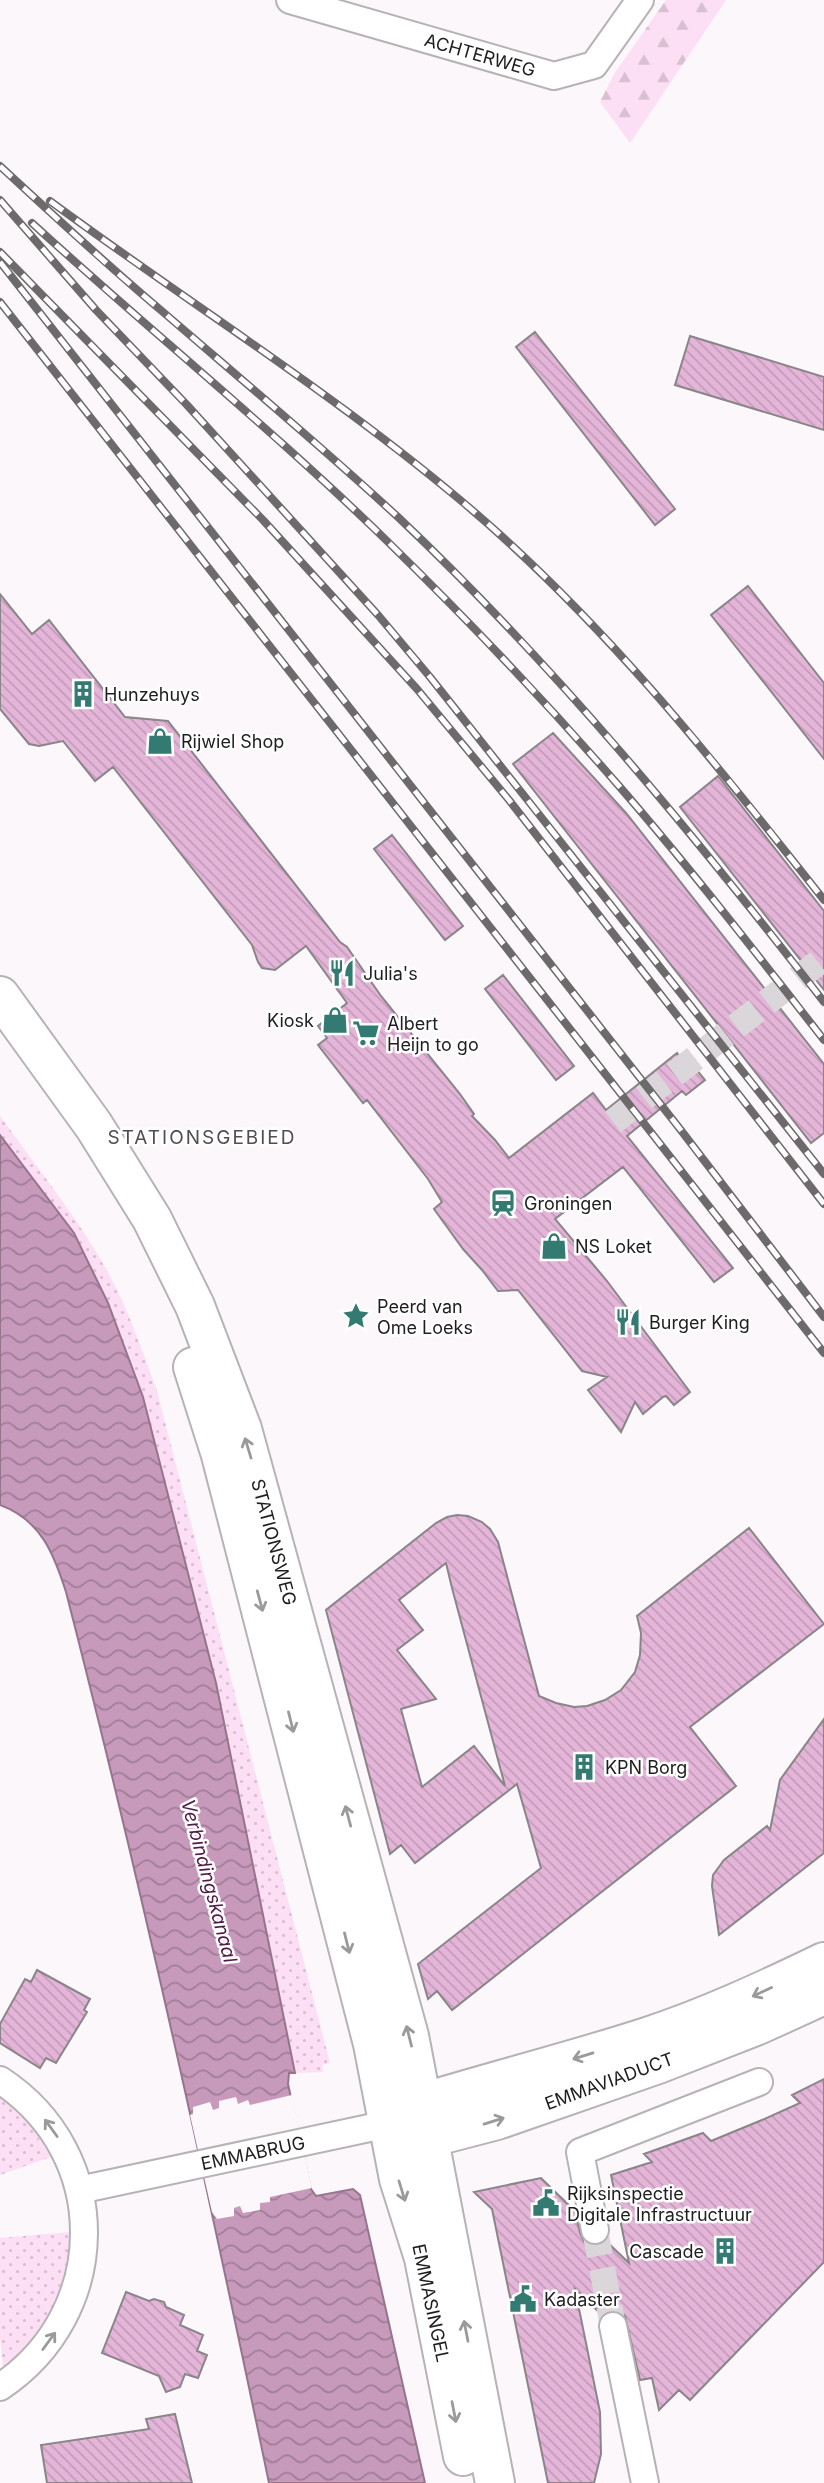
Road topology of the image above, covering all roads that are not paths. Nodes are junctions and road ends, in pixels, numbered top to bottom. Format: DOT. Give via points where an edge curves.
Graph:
graph roads {
  1 [pos="290,0"];
  2 [pos="640,0"];
  3 [pos="0,996"];
  4 [pos="0,1035"];
  5 [pos="824,1962"];
  6 [pos="824,1995"];
  7 [pos="653,2050"];
  8 [pos="0,2080"];
  9 [pos="759,2082"];
  10 [pos="425,2120"];
  11 [pos="388,2124"];
  12 [pos="79,2190"];
  13 [pos="595,2230"];
  14 [pos="613,2326"];
  15 [pos="0,2387"];
  16 [pos="468,2483"];
  17 [pos="495,2483"];
  18 [pos="645,2483"];
  1 -- 2 [label="street, ACHTERWEG" via="554,76 594,65"];
  10 -- 3 [label="main road, STATIONSWEG, one-way" via="409,2036 252,1459 216,1356 152,1219 94,1126"];
  4 -- 11 [label="main road, STATIONSWEG, one-way" via="122,1201 166,1287 222,1455 373,2044"];
  5 -- 7 [label="main road, EMMAVIADUCT, one-way"];
  6 -- 7 [label="main road, EMMAVIADUCT" via="758,2025"];
  7 -- 10 [label="main road, EMMAVIADUCT"];
  12 -- 8 [label="street, one-way" via="66,2152 50,2127"];
  9 -- 13 [label="street" via="580,2152"];
  10 -- 11 [label="main road, EMMABRUG"];
  17 -- 10 [label="main road, EMMASINGEL, one-way"];
  11 -- 12 [label="street, EMMABRUG"];
  11 -- 16 [label="main road, EMMASINGEL, one-way" via="399,2179 424,2258"];
  15 -- 12 [label="street, one-way" via="42,2350 73,2299 85,2241"];
  14 -- 18 [label="street"];
}
